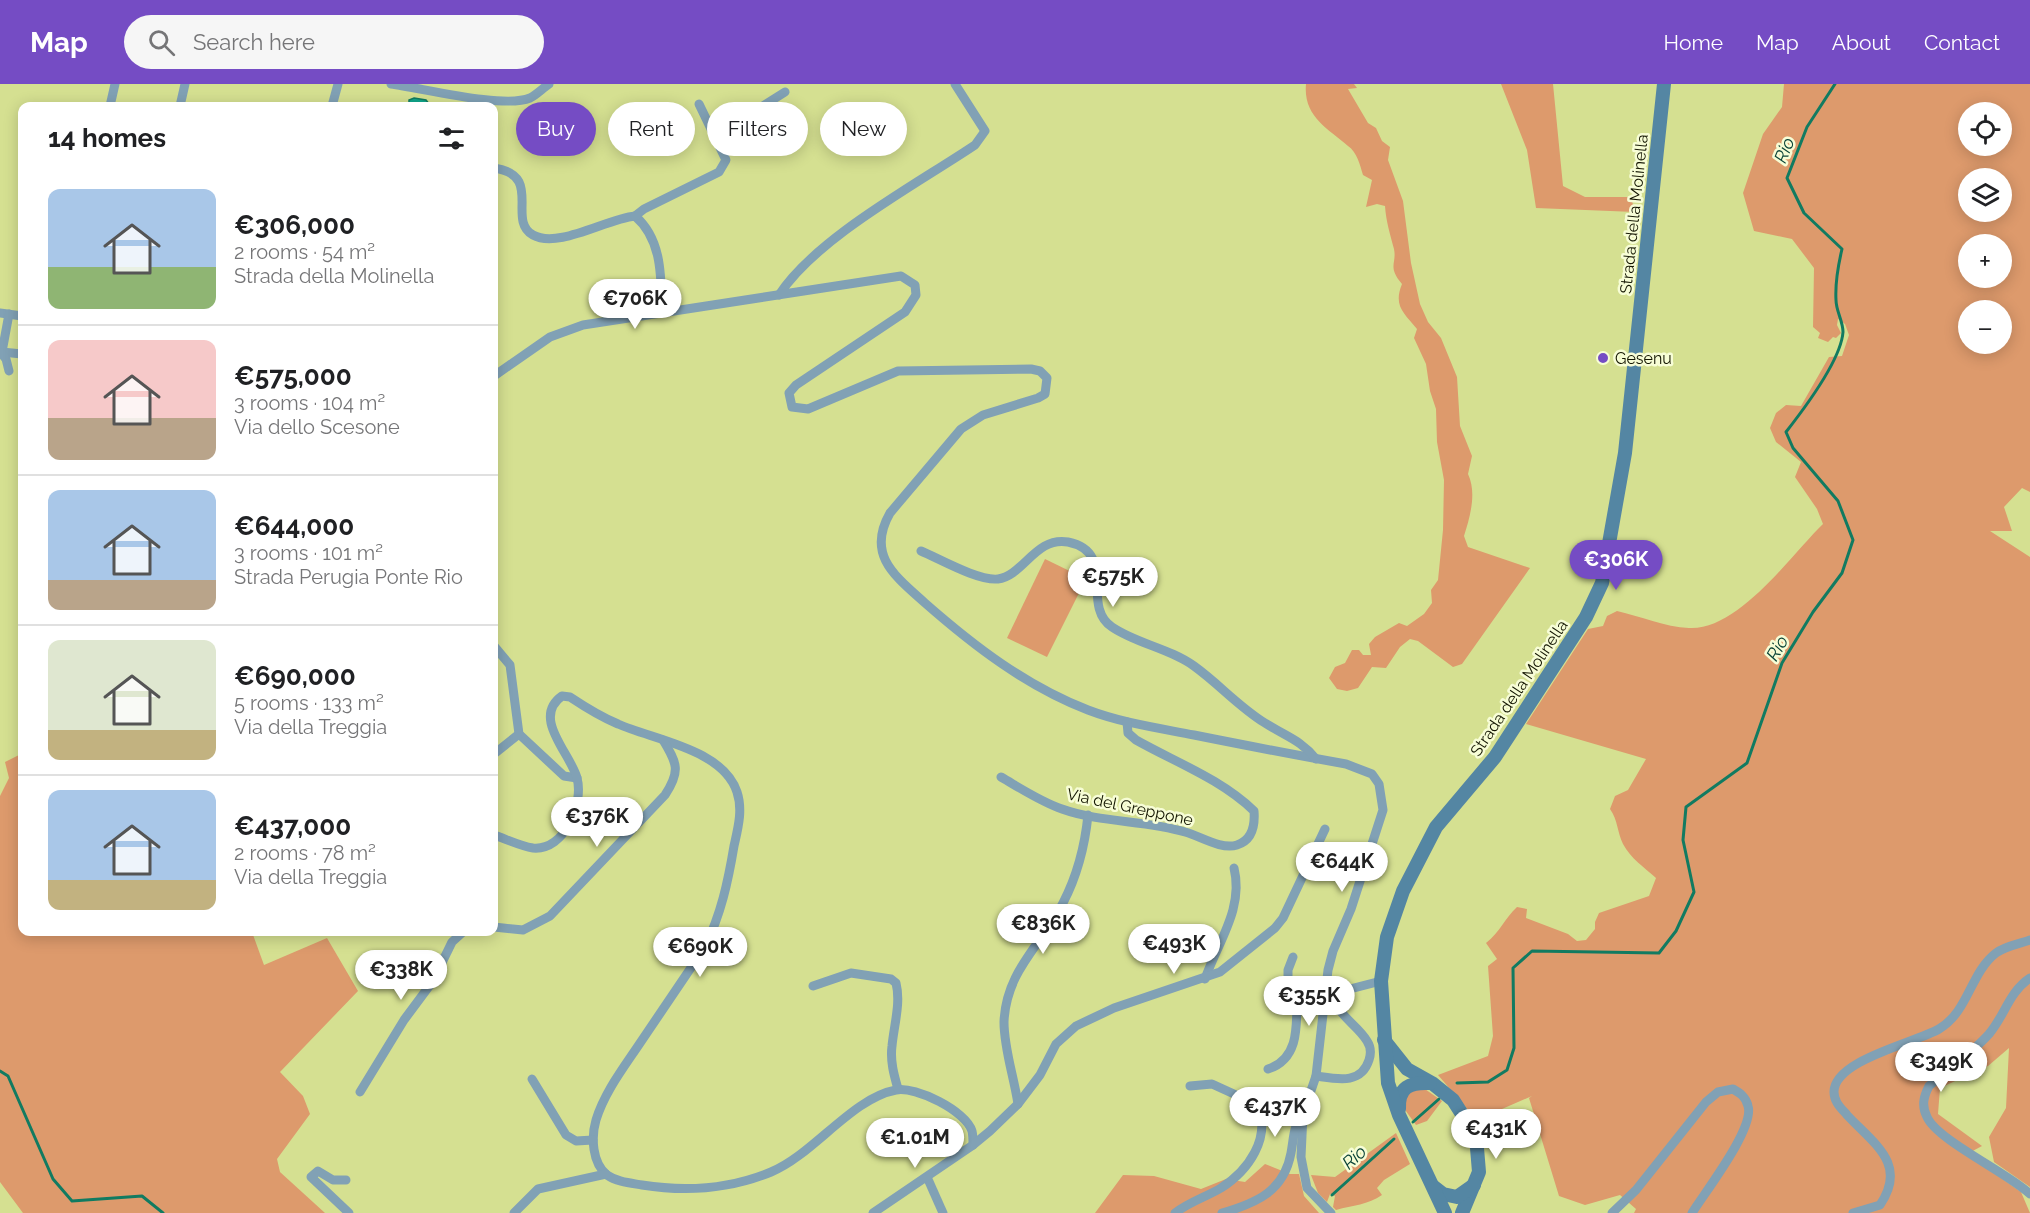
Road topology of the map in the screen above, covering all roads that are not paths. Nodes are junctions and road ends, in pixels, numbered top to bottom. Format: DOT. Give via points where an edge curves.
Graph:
graph roads {
  1 [pos="115,84"];
  2 [pos="185,84"];
  3 [pos="338,84"];
  4 [pos="391,84"];
  5 [pos="549,84"];
  6 [pos="955,84"];
  7 [pos="1664,84"];
  8 [pos="785,92"];
  9 [pos="111,102"];
  10 [pos="181,102"];
  11 [pos="333,102"];
  12 [pos="769,102"];
  13 [pos="699,104"];
  14 [pos="707,120"];
  15 [pos="724,156"];
  16 [pos="498,169"];
  17 [pos="635,216"];
  18 [pos="779,295"];
  19 [pos="662,313"];
  20 [pos="5,314"];
  21 [pos="1,354"];
  22 [pos="18,354"];
  23 [pos="9,371"];
  24 [pos="498,373"];
  25 [pos="921,551"];
  26 [pos="498,649"];
  27 [pos="1127,722"];
  28 [pos="519,734"];
  29 [pos="663,740"];
  30 [pos="498,751"];
  31 [pos="1317,759"];
  32 [pos="1000,777"];
  33 [pos="577,778"];
  34 [pos="1088,814"];
  35 [pos="1325,829"];
  36 [pos="498,836"];
  37 [pos="1234,868"];
  38 [pos="498,927"];
  39 [pos="459,936"];
  40 [pos="2030,940"];
  41 [pos="1293,957"];
  42 [pos="2030,978"];
  43 [pos="1205,979"];
  44 [pos="1381,981"];
  45 [pos="813,986"];
  46 [pos="1327,989"];
  47 [pos="1297,991"];
  48 [pos="1383,1038"];
  49 [pos="1268,1069"];
  50 [pos="1407,1069"];
  51 [pos="1316,1076"];
  52 [pos="532,1079"];
  53 [pos="1388,1083"];
  54 [pos="1432,1083"];
  55 [pos="1190,1086"];
  56 [pos="898,1089"];
  57 [pos="360,1092"];
  58 [pos="1018,1104"];
  59 [pos="1303,1114"];
  60 [pos="1399,1114"];
  61 [pos="593,1140"];
  62 [pos="973,1145"];
  63 [pos="606,1174"];
  64 [pos="927,1177"];
  65 [pos="346,1180"];
  66 [pos="1477,1182"];
  67 [pos="1431,1183"];
  68 [pos="2030,1194"];
  69 [pos="349,1213"];
  70 [pos="514,1213"];
  71 [pos="873,1213"];
  72 [pos="943,1213"];
  73 [pos="1175,1213"];
  74 [pos="1222,1213"];
  75 [pos="1331,1213"];
  76 [pos="1445,1213"];
  77 [pos="1462,1213"];
  78 [pos="1612,1213"];
  79 [pos="1692,1213"];
  80 [pos="1853,1213"];
  1 -- 9 [label="street"];
  2 -- 10 [label="street"];
  3 -- 11 [label="street"];
  4 -- 5 [label="street" via="486,99 519,100 530,98"];
  6 -- 18 [label="street" via="986,131 984,136 833,240 790,278"];
  7 -- 44 [label="main road, Strada della Molinella" via="1625,453 1602,583 1586,617 1495,757 1436,827 1416,861 1387,937"];
  8 -- 12 [label="street"];
  13 -- 14 [label="street"];
  15 -- 17 [label="street" via="719,172"];
  16 -- 17 [label="street" via="518,180 525,224 530,234 542,239 555,239"];
  17 -- 19 [label="street" via="650,233 660,264"];
  18 -- 19 [label="street"];
  18 -- 27 [label="street" via="901,276 915,285 916,295 905,312 796,385 789,393 789,401 800,409 898,371 1031,369 1041,371 1047,378 1045,394 983,415 961,429 890,513 882,527 880,550 904,584 993,660 1086,709"];
  19 -- 24 [label="street" via="565,330"];
  20 -- 21 [label="street"];
  21 -- 22 [label="street"];
  21 -- 23 [label="street"];
  25 -- 31 [label="street" via="981,576 1000,579 1051,544 1069,542 1082,547 1092,555 1096,566 1098,608 1110,626 1194,666 1265,723 1302,743"];
  26 -- 28 [label="street" via="510,665"];
  27 -- 31 [label="street"];
  27 -- 34 [label="street, Via del Greppone" via="1128,733 1136,740 1244,802 1254,811 1255,824 1240,845 1228,847 1173,829"];
  28 -- 30 [label="street"];
  28 -- 33 [label="street" via="564,776"];
  29 -- 33 [label="street" via="618,725 562,696 552,707 552,728"];
  29 -- 38 [label="street" via="676,761 676,773 665,795 550,916 523,930"];
  29 -- 61 [label="street" via="706,758 727,774 737,790 741,808 725,896 716,923 705,947 611,1088 596,1120"];
  31 -- 46 [label="street" via="1372,774 1383,796 1383,810 1333,951"];
  32 -- 34 [label="street, Via del Greppone" via="1060,809"];
  33 -- 36 [label="street" via="575,813 560,836 546,846 534,848"];
  34 -- 58 [label="street" via="1084,845 1063,904 1016,975 1008,999 1005,1033"];
  35 -- 43 [label="street" via="1283,918 1220,972"];
  37 -- 43 [label="street" via="1238,884 1234,909"];
  39 -- 57 [label="street"];
  40 -- 80 [label="street" via="1995,954 1955,1018 1940,1029 1851,1066 1839,1078 1834,1091 1836,1103 1889,1160 1892,1179 1880,1205"];
  41 -- 47 [label="street" via="1288,988"];
  42 -- 68 [label="street" via="2008,1000 1990,1033 1929,1086 1923,1106 1934,1127"];
  43 -- 58 [label="street" via="1114,1008 1076,1026 1056,1044 1040,1075"];
  44 -- 48 [label="main road, Strada della Molinella"];
  44 -- 51 [label="street" via="1350,988 1340,997 1339,1009 1369,1044 1366,1068 1345,1080"];
  45 -- 56 [label="street" via="851,973 896,983 891,1048"];
  46 -- 47 [label="street"];
  46 -- 51 [label="street"];
  47 -- 49 [label="street" via="1292,1052"];
  48 -- 50 [label="main road"];
  48 -- 53 [label="main road, Strada della Molinella"];
  50 -- 53 [label="main road" via="1393,1074"];
  50 -- 54 [label="main road"];
  51 -- 59 [label="street"];
  52 -- 61 [label="street" via="566,1135 576,1141"];
  53 -- 60 [label="main road, Strada della Molinella"];
  54 -- 60 [label="main road" via="1415,1082 1407,1086 1399,1099"];
  54 -- 66 [label="main road" via="1453,1101 1476,1136 1481,1164"];
  55 -- 73 [label="street" via="1212,1084 1258,1105 1263,1119 1261,1141 1238,1175"];
  56 -- 62 [label="street" via="932,1096 966,1122 972,1131"];
  56 -- 63 [label="street" via="880,1095 773,1172 727,1187 648,1186"];
  58 -- 62 [label="street"];
  59 -- 74 [label="street" via="1295,1124 1287,1171 1277,1187 1244,1206"];
  59 -- 75 [label="street" via="1301,1157 1307,1188"];
  60 -- 67 [label="main road, Strada della Molinella"];
  61 -- 63 [label="street" via="597,1162"];
  62 -- 64 [label="street"];
  63 -- 70 [label="street" via="538,1189"];
  64 -- 71 [label="street"];
  64 -- 72 [label="street"];
  65 -- 69 [label="street" via="333,1180 318,1172 311,1177"];
  66 -- 67 [label="main road" via="1457,1197 1443,1194"];
  66 -- 77 [label="main road"];
  67 -- 76 [label="main road, Strada della Molinella"];
  78 -- 79 [label="street" via="1636,1190 1706,1102 1718,1092 1733,1089 1743,1095 1749,1107 1748,1120"];
}
